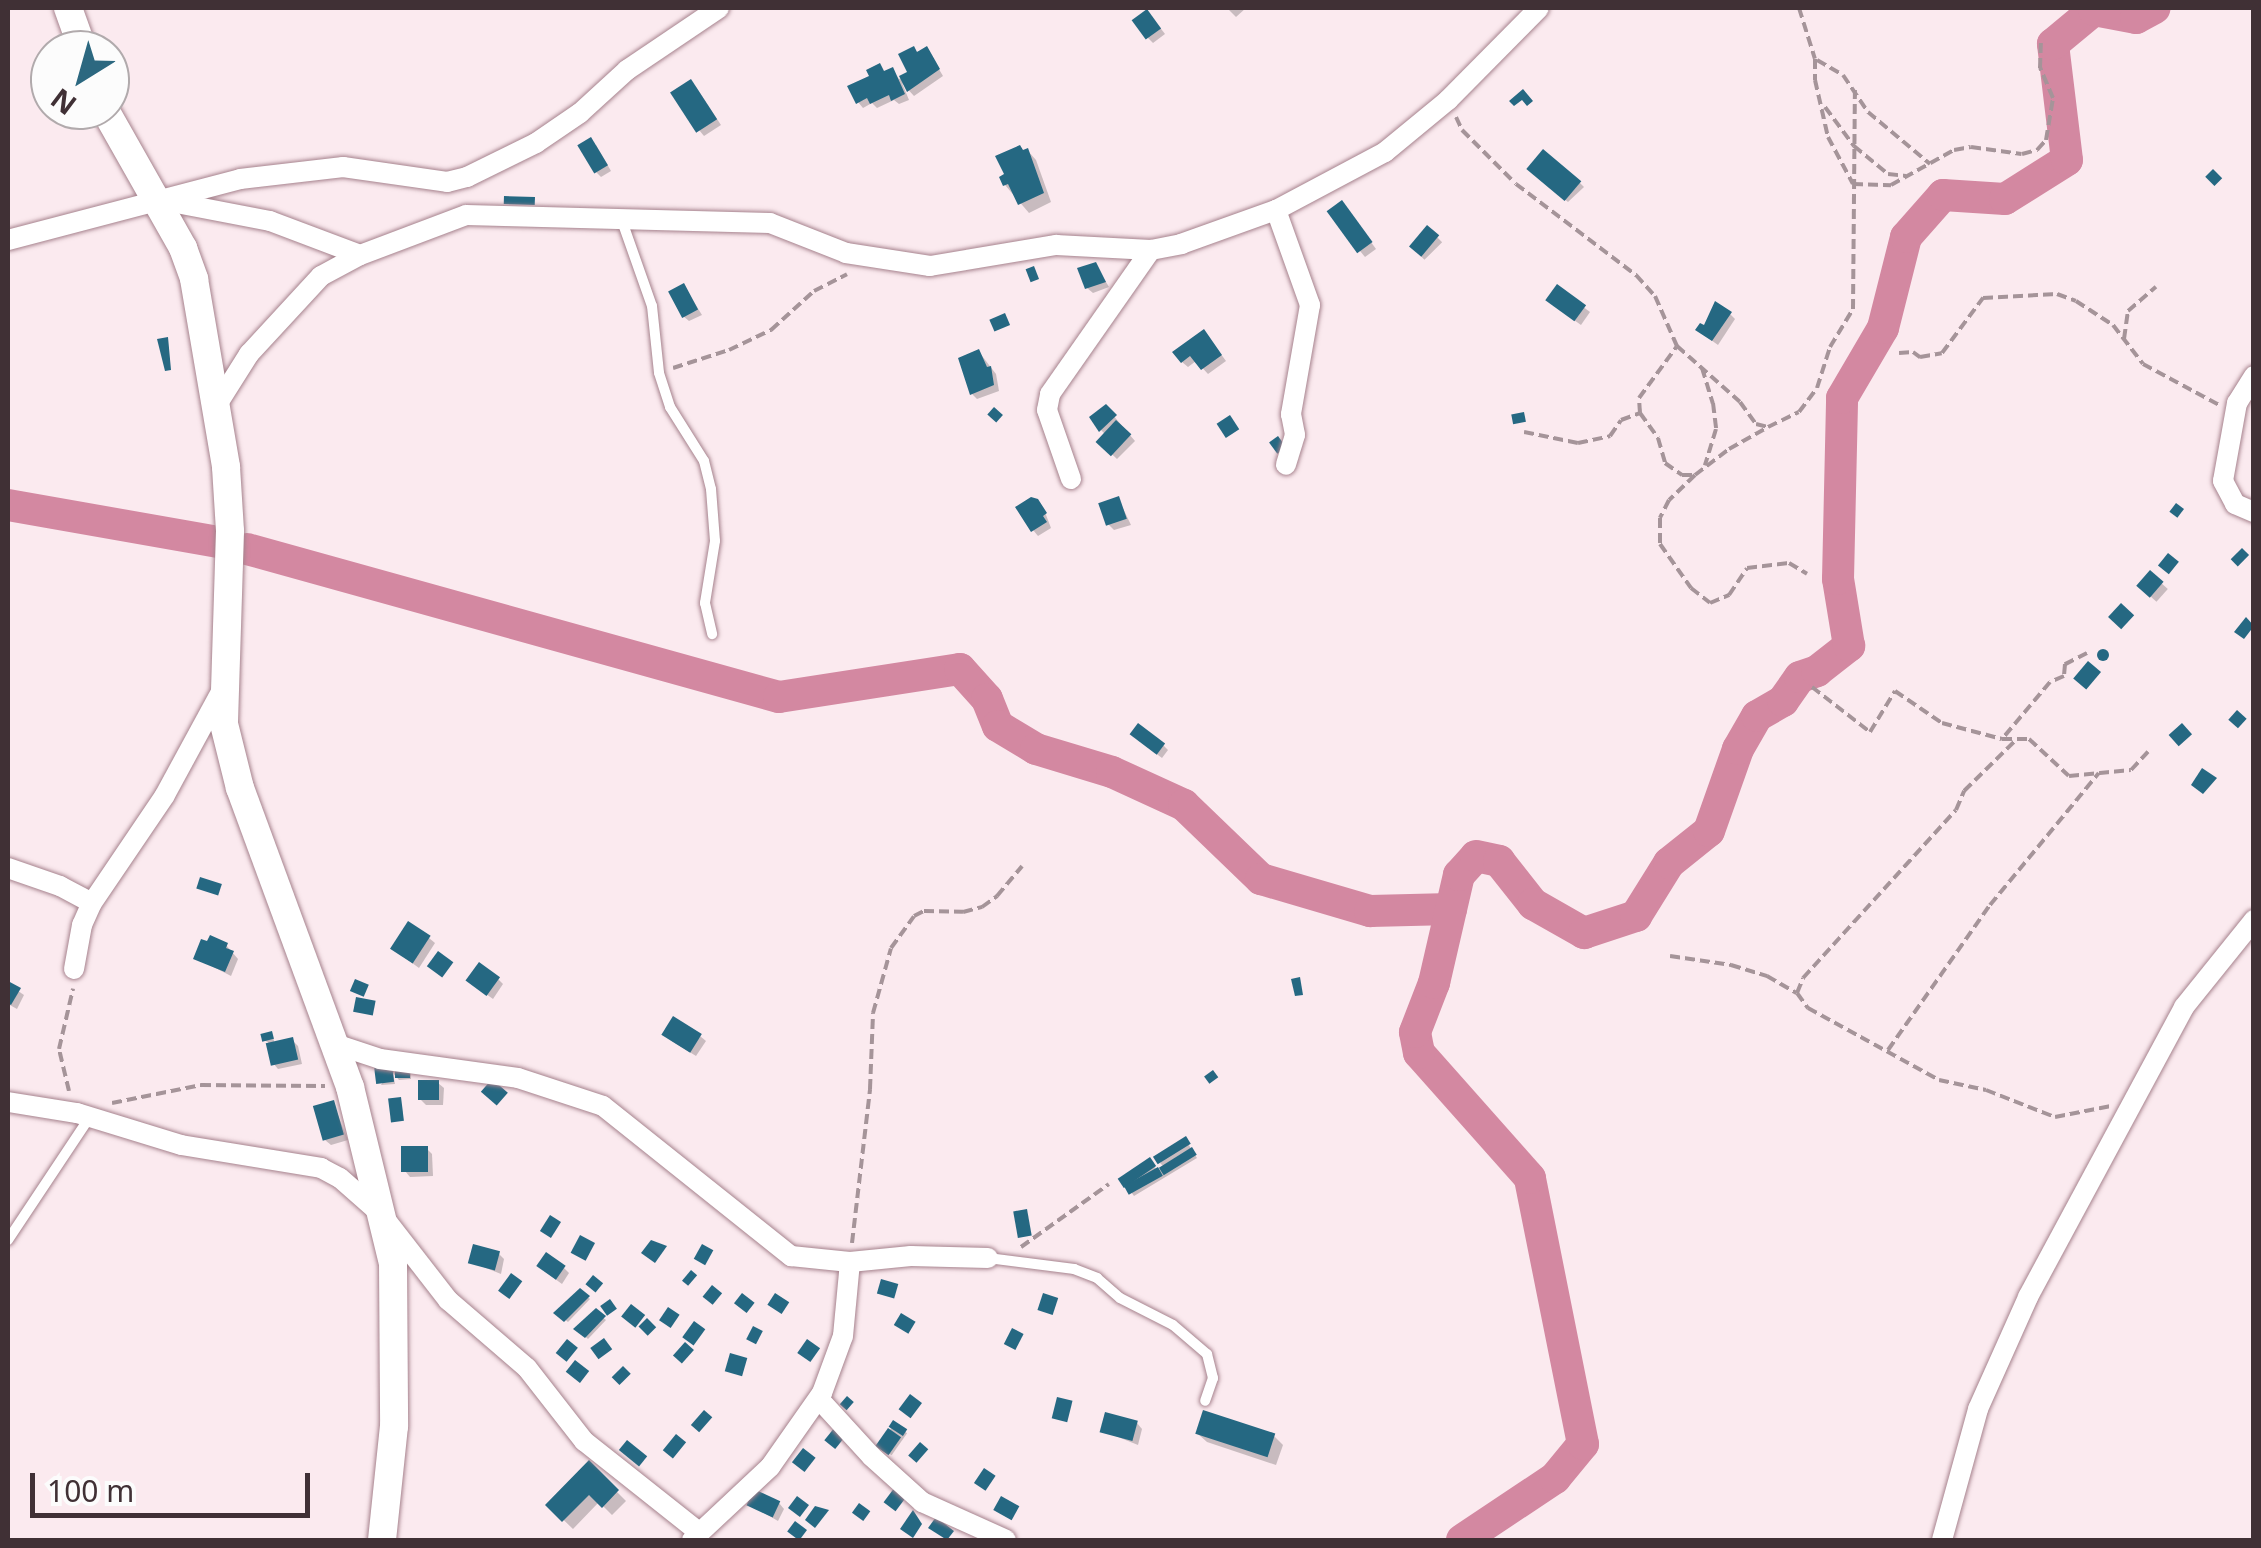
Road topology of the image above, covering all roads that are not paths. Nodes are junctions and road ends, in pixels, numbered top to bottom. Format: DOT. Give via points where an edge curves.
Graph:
graph roads {
  1 [pos="718,8"];
  2 [pos="1539,8"];
  3 [pos="116,130"];
  4 [pos="447,182"];
  5 [pos="154,200"];
  6 [pos="1276,210"];
  7 [pos="466,214"];
  8 [pos="622,220"];
  9 [pos="8,240"];
  10 [pos="1151,250"];
  11 [pos="360,254"];
  12 [pos="2254,376"];
  13 [pos="214,409"];
  14 [pos="1286,464"];
  15 [pos="1071,479"];
  16 [pos="2254,512"];
  17 [pos="712,634"];
  18 [pos="222,688"];
  19 [pos="8,868"];
  20 [pos="92,903"];
  21 [pos="2254,920"];
  22 [pos="74,969"];
  23 [pos="334,1044"];
  24 [pos="8,1102"];
  25 [pos="83,1115"];
  26 [pos="382,1215"];
  27 [pos="8,1240"];
  28 [pos="988,1258"];
  29 [pos="850,1262"];
  30 [pos="819,1398"];
  31 [pos="1205,1401"];
  32 [pos="695,1536"];
  33 [pos="382,1540"];
  34 [pos="1006,1540"];
  35 [pos="1942,1540"];
  1 -- 4 [label="street" via="536,143"];
  2 -- 6 [label="street" via="1448,100 1385,152"];
  3 -- 5 [label="street"];
  4 -- 5 [label="street" via="343,168 227,181"];
  4 -- 7 [label="street"];
  5 -- 9 [label="street"];
  5 -- 11 [label="street" via="270,221"];
  5 -- 13 [label="street" via="194,278"];
  6 -- 10 [label="street"];
  6 -- 14 [label="street" via="1310,305"];
  7 -- 8 [label="street"];
  7 -- 11 [label="street"];
  8 -- 10 [label="street" via="770,223 870,259 930,266 1056,245"];
  8 -- 17 [label="lane" via="652,306 670,406 704,462 711,489 715,542 705,603"];
  10 -- 15 [label="street" via="1050,394 1046,410"];
  11 -- 13 [label="street" via="320,276 280,317"];
  12 -- 16 [label="street" via="2237,403 2223,481 2235,504"];
  13 -- 18 [label="street" via="230,532"];
  18 -- 20 [label="street" via="164,794"];
  18 -- 23 [label="street" via="240,788"];
  19 -- 20 [label="street"];
  20 -- 22 [label="street"];
  21 -- 35 [label="street" via="2184,1006 2028,1297 1978,1409"];
  23 -- 26 [label="street"];
  23 -- 29 [label="street" via="380,1059 518,1078 603,1106 791,1256"];
  24 -- 25 [label="street"];
  25 -- 26 [label="street" via="181,1145 320,1168"];
  25 -- 27 [label="lane"];
  26 -- 32 [label="street" via="448,1300 527,1368 584,1440"];
  26 -- 33 [label="street" via="396,1326"];
  28 -- 29 [label="street"];
  28 -- 31 [label="lane" via="1074,1269 1173,1325 1207,1354 1213,1378"];
  29 -- 30 [label="street" via="843,1336"];
  30 -- 32 [label="street" via="770,1467"];
  30 -- 34 [label="street" via="922,1502"];
}
